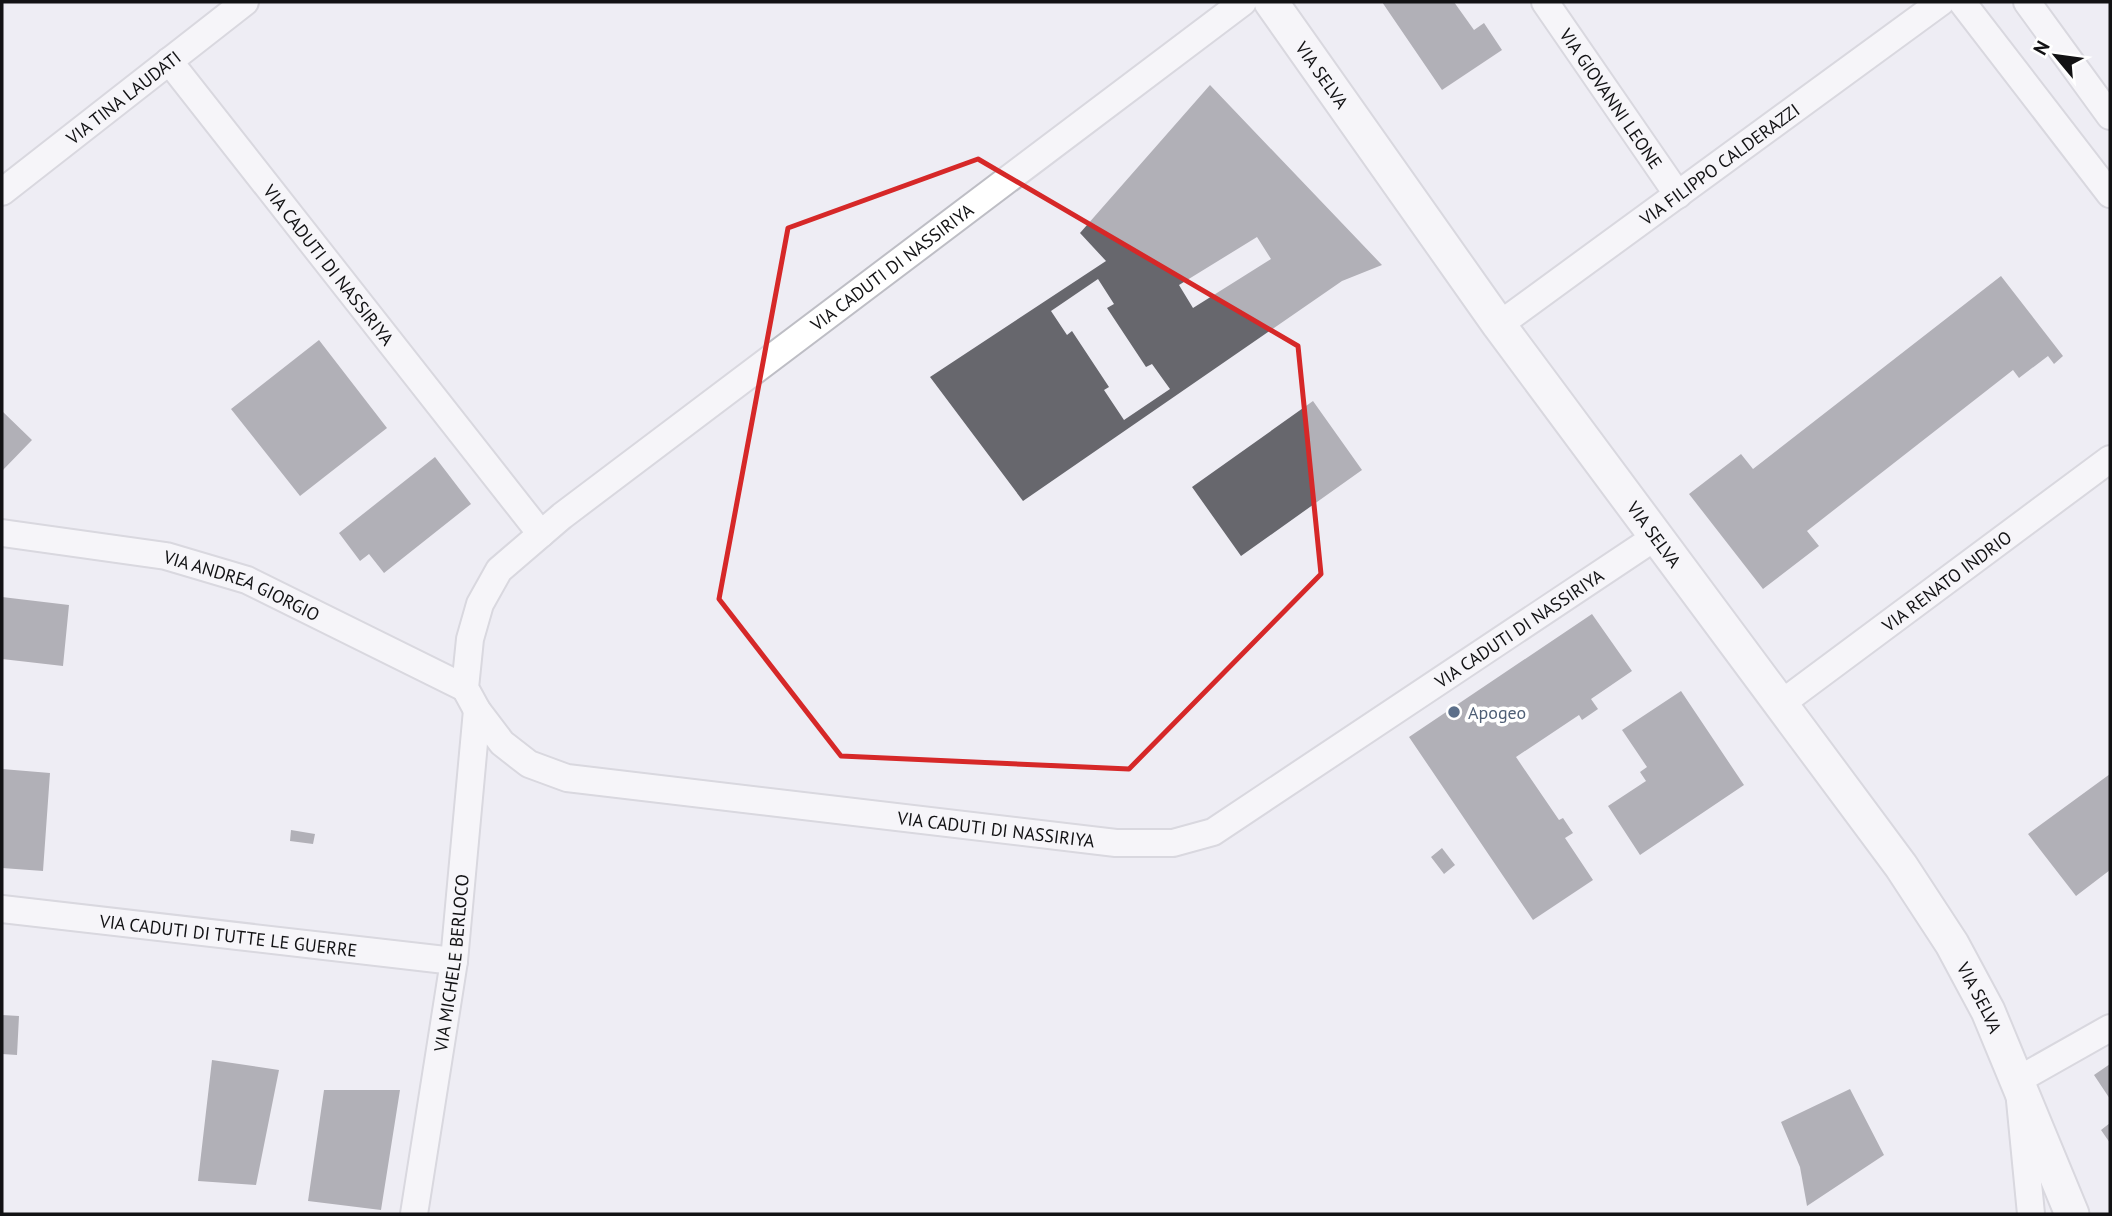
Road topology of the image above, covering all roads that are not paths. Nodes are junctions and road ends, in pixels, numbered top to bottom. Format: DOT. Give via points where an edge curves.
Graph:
graph roads {
  1 [pos="244,2"];
  2 [pos="1243,2"];
  3 [pos="1271,2"];
  4 [pos="1545,2"];
  5 [pos="1941,2"];
  6 [pos="1962,2"];
  7 [pos="2027,2"];
  8 [pos="169,61"];
  9 [pos="2110,116"];
  10 [pos="2,192"];
  11 [pos="2110,194"];
  12 [pos="1678,195"];
  13 [pos="1499,325"];
  14 [pos="2110,459"];
  15 [pos="2,533"];
  16 [pos="541,534"];
  17 [pos="1657,536"];
  18 [pos="471,699"];
  19 [pos="1782,703"];
  20 [pos="2,909"];
  21 [pos="454,961"];
  22 [pos="2110,1028"];
  23 [pos="2018,1080"];
  24 [pos="414,1214"];
  25 [pos="2031,1214"];
  26 [pos="2072,1214"];
  1 -- 8 [label="street, VIA TINA LAUDATI"];
  2 -- 16 [label="street, VIA CADUTI DI NASSIRIYA"];
  3 -- 13 [label="street, VIA SELVA"];
  4 -- 12 [label="street, VIA GIOVANNI LEONE"];
  5 -- 12 [label="street, VIA FILIPPO CALDERAZZI"];
  6 -- 11 [label="street"];
  7 -- 9 [label="street"];
  8 -- 10 [label="street, VIA TINA LAUDATI"];
  8 -- 16 [label="street, VIA CADUTI DI NASSIRIYA"];
  12 -- 13 [label="street, VIA FILIPPO CALDERAZZI"];
  13 -- 17 [label="street, VIA SELVA"];
  14 -- 19 [label="street, VIA RENATO INDRIO"];
  15 -- 18 [label="street, VIA ANDREA GIORGIO" via="166,556 247,580"];
  16 -- 18 [label="street, VIA CADUTI DI NASSIRIYA" via="499,570 480,604 470,639"];
  17 -- 18 [label="street, VIA CADUTI DI NASSIRIYA" via="1213,832 1173,843 1116,843 567,778 529,764 502,743"];
  17 -- 19 [label="street, VIA SELVA"];
  18 -- 21 [label="street, VIA MICHELE BERLOCO"];
  19 -- 23 [label="street, VIA SELVA" via="1952,944"];
  20 -- 21 [label="street, VIA CADUTI DI TUTTE LE GUERRE"];
  21 -- 24 [label="street, VIA MICHELE BERLOCO"];
  22 -- 23 [label="street"];
  23 -- 25 [label="street"];
  23 -- 26 [label="street, VIA SELVA"];
}
